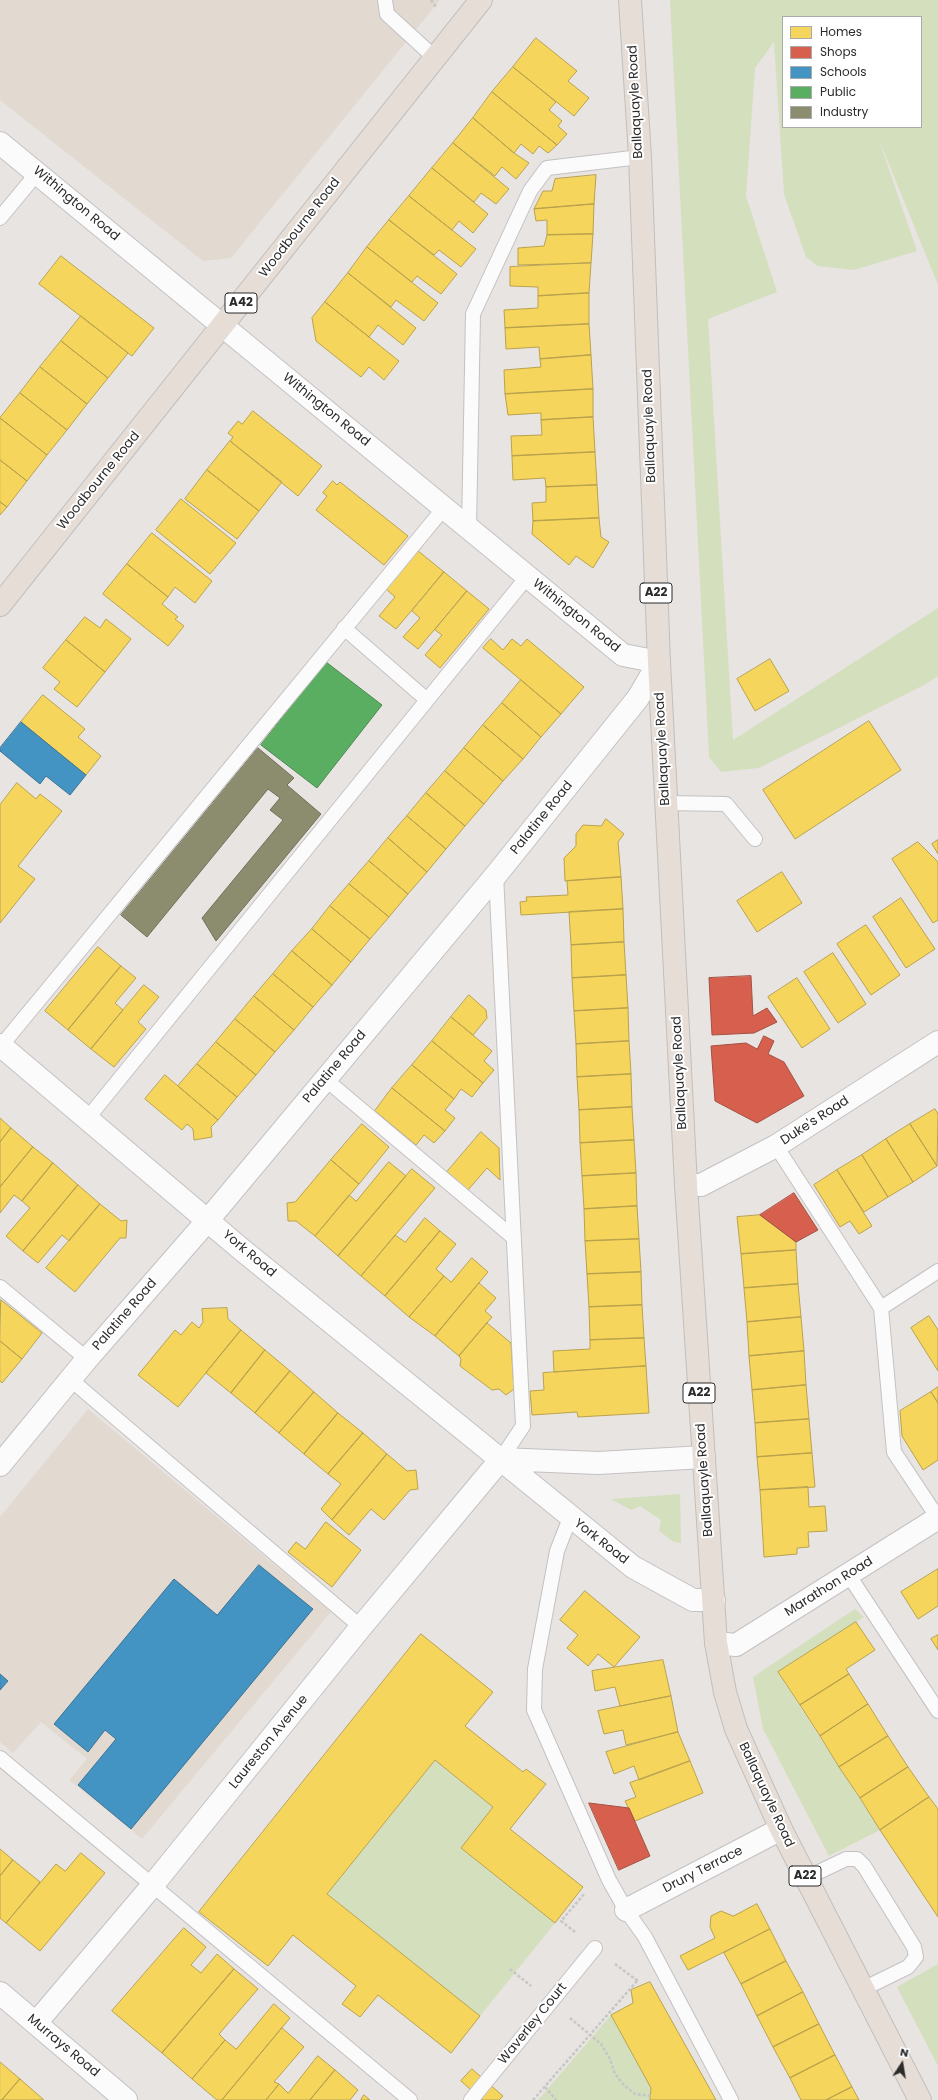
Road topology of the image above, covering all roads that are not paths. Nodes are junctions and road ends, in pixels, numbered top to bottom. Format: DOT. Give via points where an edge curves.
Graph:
graph roads {
  1 [pos="385,0"];
  2 [pos="481,0"];
  3 [pos="630,0"];
  4 [pos="434,58"];
  5 [pos="0,143"];
  6 [pos="640,157"];
  7 [pos="38,172"];
  8 [pos="0,218"];
  9 [pos="223,326"];
  10 [pos="444,508"];
  11 [pos="469,529"];
  12 [pos="527,577"];
  13 [pos="0,605"];
  14 [pos="344,628"];
  15 [pos="659,662"];
  16 [pos="427,700"];
  17 [pos="666,803"];
  18 [pos="755,839"];
  19 [pos="496,875"];
  20 [pos="938,1042"];
  21 [pos="1,1045"];
  22 [pos="325,1079"];
  23 [pos="87,1119"];
  24 [pos="776,1146"];
  25 [pos="686,1185"];
  26 [pos="208,1220"];
  27 [pos="514,1238"];
  28 [pos="938,1271"];
  29 [pos="0,1287"];
  30 [pos="881,1308"];
  31 [pos="87,1359"];
  32 [pos="70,1379"];
  33 [pos="704,1458"];
  34 [pos="501,1459"];
  35 [pos="0,1465"];
  36 [pos="570,1518"];
  37 [pos="938,1518"];
  38 [pos="848,1574"];
  39 [pos="714,1600"];
  40 [pos="361,1628"];
  41 [pos="716,1643"];
  42 [pos="938,1711"];
  43 [pos="0,1758"];
  44 [pos="781,1830"];
  45 [pos="806,1878"];
  46 [pos="152,1886"];
  47 [pos="626,1910"];
  48 [pos="595,1948"];
  49 [pos="863,1989"];
  50 [pos="0,1993"];
  51 [pos="36,2023"];
  52 [pos="126,2100"];
  53 [pos="410,2100"];
  54 [pos="471,2100"];
  55 [pos="731,2100"];
  56 [pos="920,2100"];
  1 -- 4 [label="lane" via="387,14"];
  2 -- 4 [label="main road, Woodbourne Road / A42"];
  3 -- 6 [label="main road, Ballaquayle Road / A22"];
  4 -- 9 [label="main road, Woodbourne Road / A42"];
  5 -- 7 [label="street, Withington Road"];
  6 -- 11 [label="lane" via="547,168 530,191 472,314"];
  6 -- 15 [label="main road, Ballaquayle Road / A22"];
  7 -- 8 [label="lane"];
  7 -- 9 [label="street, Withington Road"];
  9 -- 10 [label="street, Withington Road"];
  9 -- 13 [label="main road, Woodbourne Road / A42"];
  10 -- 11 [label="street, Withington Road"];
  10 -- 14 [label="lane"];
  11 -- 12 [label="street, Withington Road"];
  12 -- 15 [label="street, Withington Road" via="622,655"];
  12 -- 16 [label="lane"];
  14 -- 16 [label="lane"];
  14 -- 21 [label="lane"];
  15 -- 17 [label="main road, Ballaquayle Road / A22"];
  15 -- 19 [label="street, Palatine Road" via="638,698"];
  16 -- 23 [label="lane"];
  17 -- 18 [label="lane" via="726,804"];
  17 -- 25 [label="main road, Ballaquayle Road / A22"];
  19 -- 22 [label="street, Palatine Road"];
  19 -- 27 [label="lane"];
  20 -- 24 [label="street, Duke's Road"];
  21 -- 23 [label="street, York Road"];
  22 -- 26 [label="street, Palatine Road"];
  22 -- 27 [label="lane"];
  23 -- 26 [label="street, York Road"];
  24 -- 25 [label="street, Duke's Road" via="701,1185"];
  24 -- 30 [label="lane"];
  25 -- 33 [label="main road, Ballaquayle Road / A22"];
  26 -- 31 [label="street, Palatine Road"];
  26 -- 34 [label="street, York Road"];
  27 -- 34 [label="lane" via="523,1426"];
  28 -- 30 [label="lane"];
  29 -- 31 [label="lane"];
  30 -- 37 [label="lane" via="894,1452"];
  31 -- 32 [label="street, Palatine Road"];
  32 -- 35 [label="street, Palatine Road"];
  32 -- 40 [label="lane"];
  33 -- 34 [label="street" via="598,1463"];
  33 -- 39 [label="main road, Ballaquayle Road / A22"];
  34 -- 36 [label="street, York Road"];
  34 -- 40 [label="street, Laureston Avenue"];
  36 -- 39 [label="street, York Road" via="633,1567 693,1600"];
  36 -- 47 [label="lane" via="557,1552 535,1669 534,1710 609,1880"];
  37 -- 38 [label="street, Marathon Road"];
  38 -- 41 [label="street, Marathon Road" via="736,1645"];
  38 -- 42 [label="lane"];
  39 -- 41 [label="main road, Ballaquayle Road / A22"];
  40 -- 46 [label="street, Laureston Avenue"];
  41 -- 44 [label="main road, Ballaquayle Road / A22" via="725,1692 736,1729"];
  43 -- 46 [label="lane"];
  44 -- 45 [label="main road, Ballaquayle Road / A22"];
  44 -- 47 [label="street, Drury Terrace"];
  45 -- 49 [label="main road, Ballaquayle Road / A22"];
  45 -- 49 [label="lane" via="846,1859 857,1859 864,1866 914,1947 916,1957 908,1967"];
  46 -- 51 [label="street, Laureston Avenue"];
  46 -- 53 [label="lane"];
  47 -- 55 [label="lane" via="645,1937"];
  48 -- 54 [label="lane, Waverley Court"];
  49 -- 56 [label="main road, Ballaquayle Road / A22"];
  50 -- 51 [label="street, Murrays Road"];
  51 -- 52 [label="street, Murrays Road"];
}
